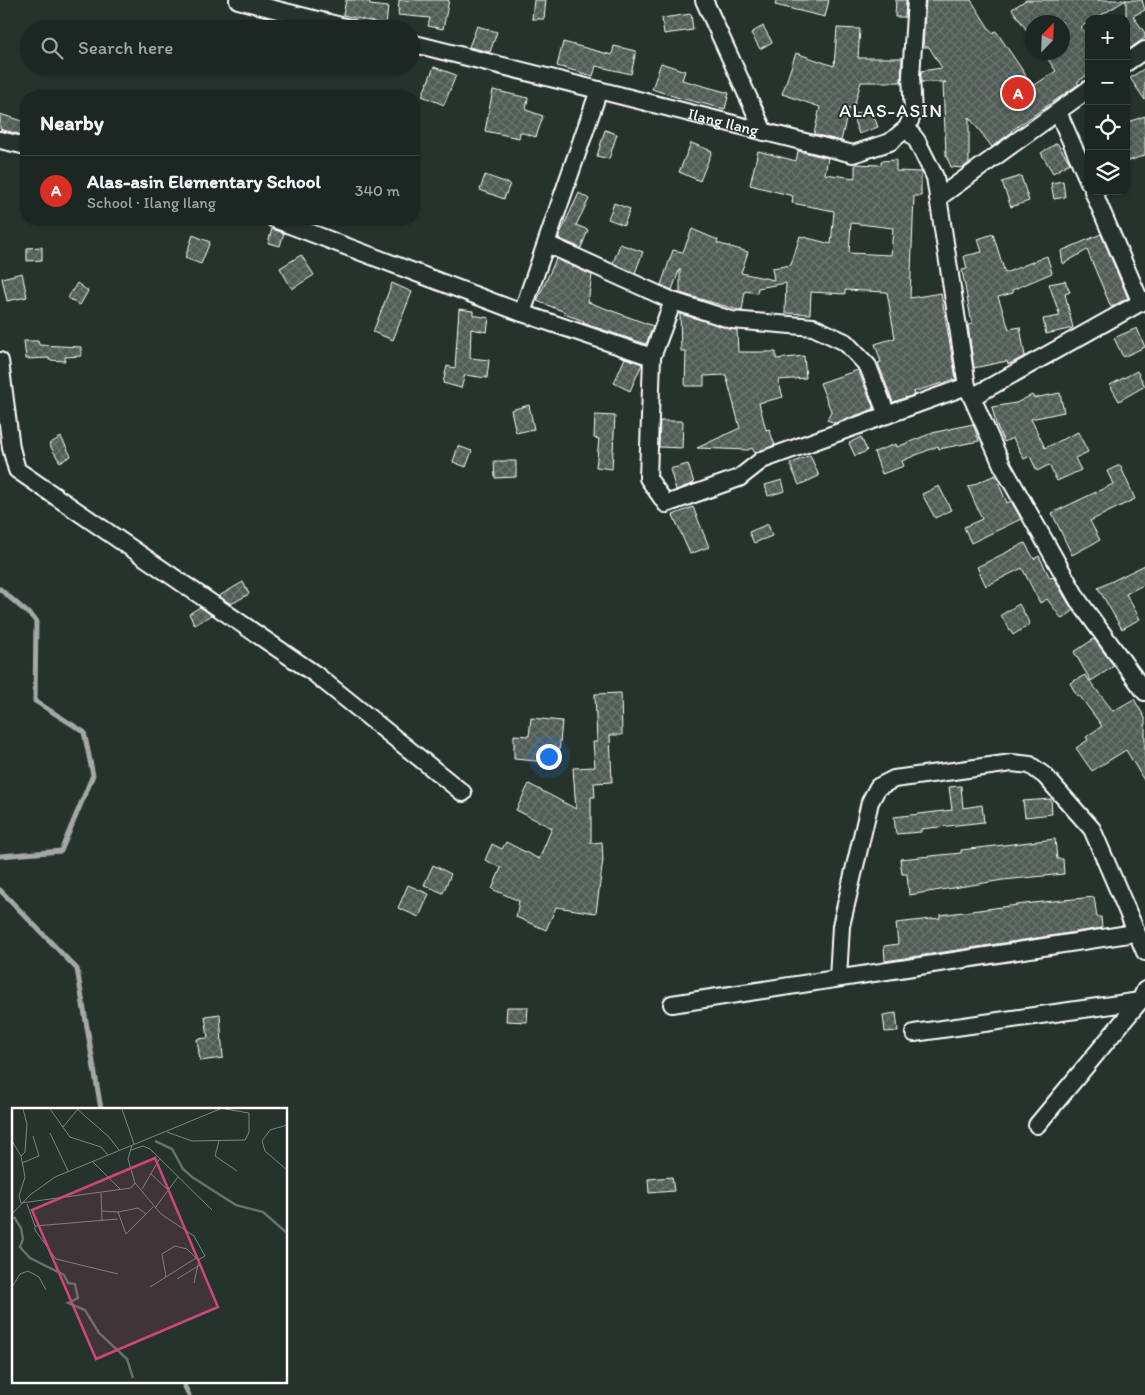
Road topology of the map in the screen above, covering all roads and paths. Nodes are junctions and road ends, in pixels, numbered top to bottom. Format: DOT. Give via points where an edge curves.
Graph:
graph roads {
  1 [pos="238,0"];
  2 [pos="704,0"];
  3 [pos="916,0"];
  4 [pos="317,20"];
  5 [pos="420,45"];
  6 [pos="1145,50"];
  7 [pos="1130,60"];
  8 [pos="599,90"];
  9 [pos="1085,92"];
  10 [pos="1058,112"];
  11 [pos="907,128"];
  12 [pos="764,132"];
  13 [pos="0,140"];
  14 [pos="20,145"];
  15 [pos="1085,173"];
  16 [pos="1095,195"];
  17 [pos="938,198"];
  18 [pos="290,225"];
  19 [pos="547,244"];
  20 [pos="672,301"];
  21 [pos="1143,301"];
  22 [pos="522,313"];
  23 [pos="652,357"];
  24 [pos="0,361"];
  25 [pos="970,392"];
  26 [pos="887,415"];
  27 [pos="1145,692"];
  28 [pos="463,792"];
  29 [pos="1135,933"];
  30 [pos="1145,952"];
  31 [pos="838,978"];
  32 [pos="1142,996"];
  33 [pos="672,1004"];
  34 [pos="914,1033"];
  35 [pos="1037,1126"];
  1 -- 4 [label="street"];
  2 -- 12 [label="street"];
  3 -- 11 [label="street" via="911,76 913,113"];
  5 -- 8 [label="street, Ilang Ilang"];
  6 -- 7 [label="street"];
  8 -- 12 [label="street, Ilang Ilang"];
  8 -- 19 [label="street"];
  9 -- 10 [label="street"];
  10 -- 15 [label="street"];
  10 -- 17 [label="street"];
  11 -- 12 [label="street, Ilang Ilang" via="890,142 853,154"];
  11 -- 17 [label="street" via="935,177"];
  13 -- 14 [label="street"];
  16 -- 21 [label="street"];
  17 -- 25 [label="street"];
  18 -- 22 [label="street"];
  19 -- 20 [label="street"];
  19 -- 22 [label="street"];
  20 -- 23 [label="street"];
  20 -- 26 [label="street" via="732,320 813,327 845,342 868,366"];
  21 -- 25 [label="street"];
  22 -- 23 [label="street"];
  23 -- 26 [label="street" via="648,478 666,504 739,478 762,460"];
  24 -- 28 [label="street" via="11,448 17,470 315,674"];
  25 -- 26 [label="street"];
  25 -- 27 [label="street" via="1002,465 1078,600"];
  29 -- 30 [label="street"];
  29 -- 31 [label="street"];
  29 -- 31 [label="street" via="1092,830 1045,776 1030,765 1012,763 894,779 878,787 870,802 841,926"];
  31 -- 33 [label="street"];
  32 -- 34 [label="street"];
  32 -- 35 [label="street"];
}
